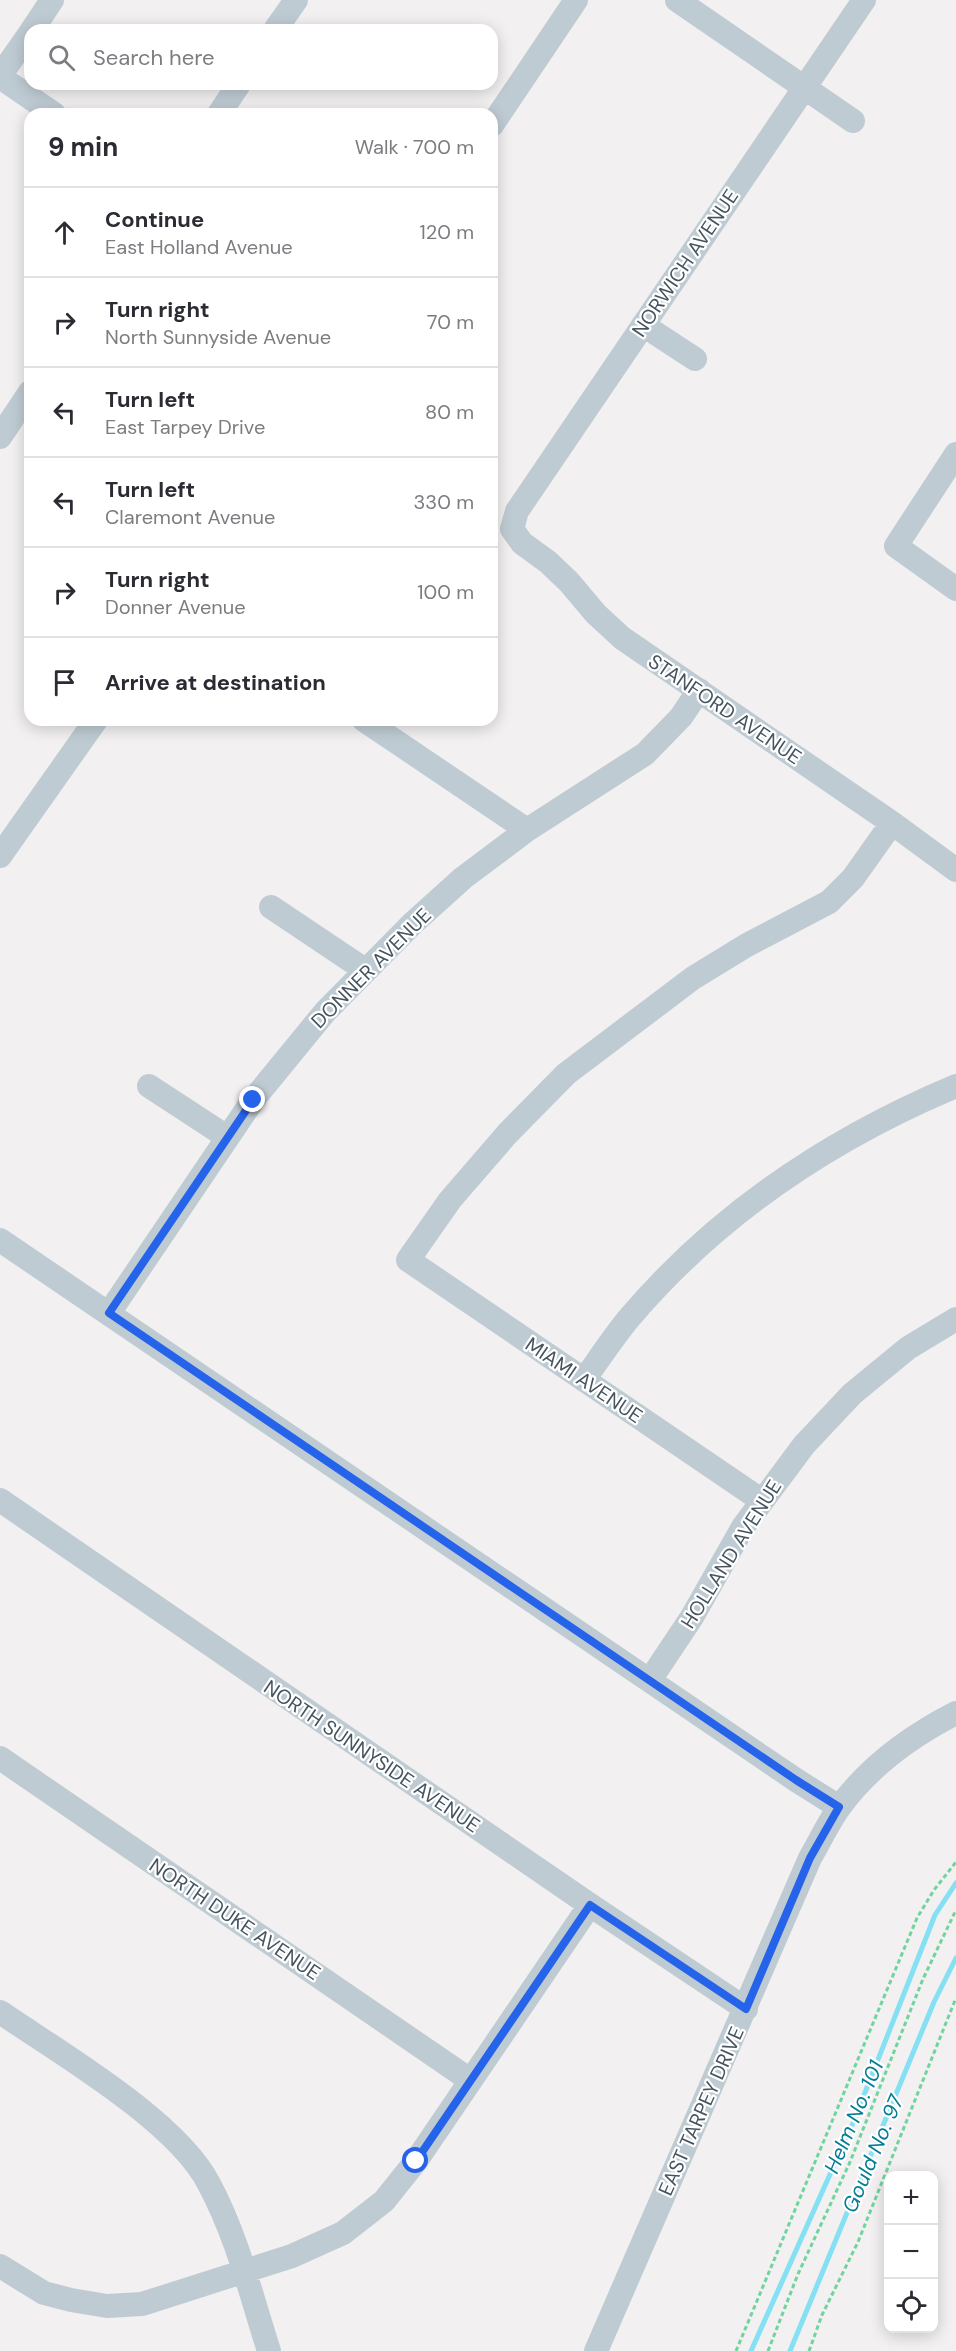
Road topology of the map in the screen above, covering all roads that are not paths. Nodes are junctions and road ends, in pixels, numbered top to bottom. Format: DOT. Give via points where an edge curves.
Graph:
graph roads {
  1 [pos="52,0"];
  2 [pos="296,0"];
  3 [pos="576,0"];
  4 [pos="677,0"];
  5 [pos="864,0"];
  6 [pos="36,24"];
  7 [pos="279,24"];
  8 [pos="24,41"];
  9 [pos="0,77"];
  10 [pos="804,88"];
  11 [pos="235,90"];
  12 [pos="45,108"];
  13 [pos="223,108"];
  14 [pos="498,116"];
  15 [pos="853,121"];
  16 [pos="643,325"];
  17 [pos="695,359"];
  18 [pos="24,401"];
  19 [pos="0,437"];
  20 [pos="956,454"];
  21 [pos="512,529"];
  22 [pos="956,589"];
  23 [pos="699,690"];
  24 [pos="92,726"];
  25 [pos="373,726"];
  26 [pos="892,823"];
  27 [pos="526,830"];
  28 [pos="0,856"];
  29 [pos="956,870"];
  30 [pos="271,907"];
  31 [pos="365,970"];
  32 [pos="149,1086"];
  33 [pos="956,1086"];
  34 [pos="227,1137"];
  35 [pos="2,1246"];
  36 [pos="109,1313"];
  37 [pos="956,1319"];
  38 [pos="584,1380"];
  39 [pos="0,1500"];
  40 [pos="761,1500"];
  41 [pos="650,1680"];
  42 [pos="956,1713"];
  43 [pos="0,1758"];
  44 [pos="839,1807"];
  45 [pos="590,1905"];
  46 [pos="746,2009"];
  47 [pos="0,2012"];
  48 [pos="470,2080"];
  49 [pos="0,2266"];
  50 [pos="244,2271"];
  51 [pos="268,2351"];
  52 [pos="596,2351"];
  1 -- 6 [label="street"];
  2 -- 7 [label="street"];
  3 -- 14 [label="street"];
  4 -- 10 [label="street"];
  5 -- 10 [label="street, NORWICH AVENUE"];
  8 -- 9 [label="street"];
  9 -- 12 [label="street"];
  10 -- 15 [label="street"];
  10 -- 16 [label="street, NORWICH AVENUE"];
  11 -- 13 [label="street"];
  16 -- 17 [label="street"];
  16 -- 21 [label="street, NORWICH AVENUE" via="517,511"];
  18 -- 19 [label="street"];
  20 -- 22 [label="street" via="896,546"];
  21 -- 23 [label="street, STANFORD AVENUE" via="622,638"];
  23 -- 26 [label="street, STANFORD AVENUE"];
  23 -- 27 [label="street, DONNER AVENUE" via="676,723 645,754"];
  24 -- 28 [label="street"];
  25 -- 27 [label="street"];
  26 -- 29 [label="street, STANFORD AVENUE"];
  26 -- 38 [label="street, MIAMI AVENUE" via="853,878 829,902 693,978 566,1074 450,1200 408,1260"];
  27 -- 31 [label="street, DONNER AVENUE" via="463,878"];
  30 -- 31 [label="street"];
  31 -- 34 [label="street, DONNER AVENUE" via="290,1052"];
  32 -- 34 [label="street"];
  33 -- 38 [label="street" via="858,1133 744,1206 689,1254 630,1317"];
  34 -- 36 [label="street, DONNER AVENUE"];
  35 -- 36 [label="street"];
  36 -- 41 [label="street"];
  37 -- 40 [label="street, HOLLAND AVENUE" via="908,1348 852,1394 804,1445"];
  38 -- 40 [label="street, MIAMI AVENUE"];
  39 -- 45 [label="street, NORTH SUNNYSIDE AVENUE"];
  40 -- 41 [label="street, HOLLAND AVENUE"];
  41 -- 44 [label="street"];
  42 -- 44 [label="street, EAST TARPEY DRIVE" via="918,1733 890,1754"];
  43 -- 48 [label="street, NORTH DUKE AVENUE"];
  44 -- 46 [label="street, EAST TARPEY DRIVE" via="810,1858"];
  45 -- 46 [label="street, NORTH SUNNYSIDE AVENUE"];
  45 -- 48 [label="street"];
  46 -- 52 [label="street, EAST TARPEY DRIVE"];
  47 -- 50 [label="street" via="111,2088 188,2152 209,2183"];
  48 -- 50 [label="street" via="384,2201 343,2233 292,2256"];
  49 -- 50 [label="street" via="44,2293 107,2306 142,2304"];
  50 -- 51 [label="street"];
}
